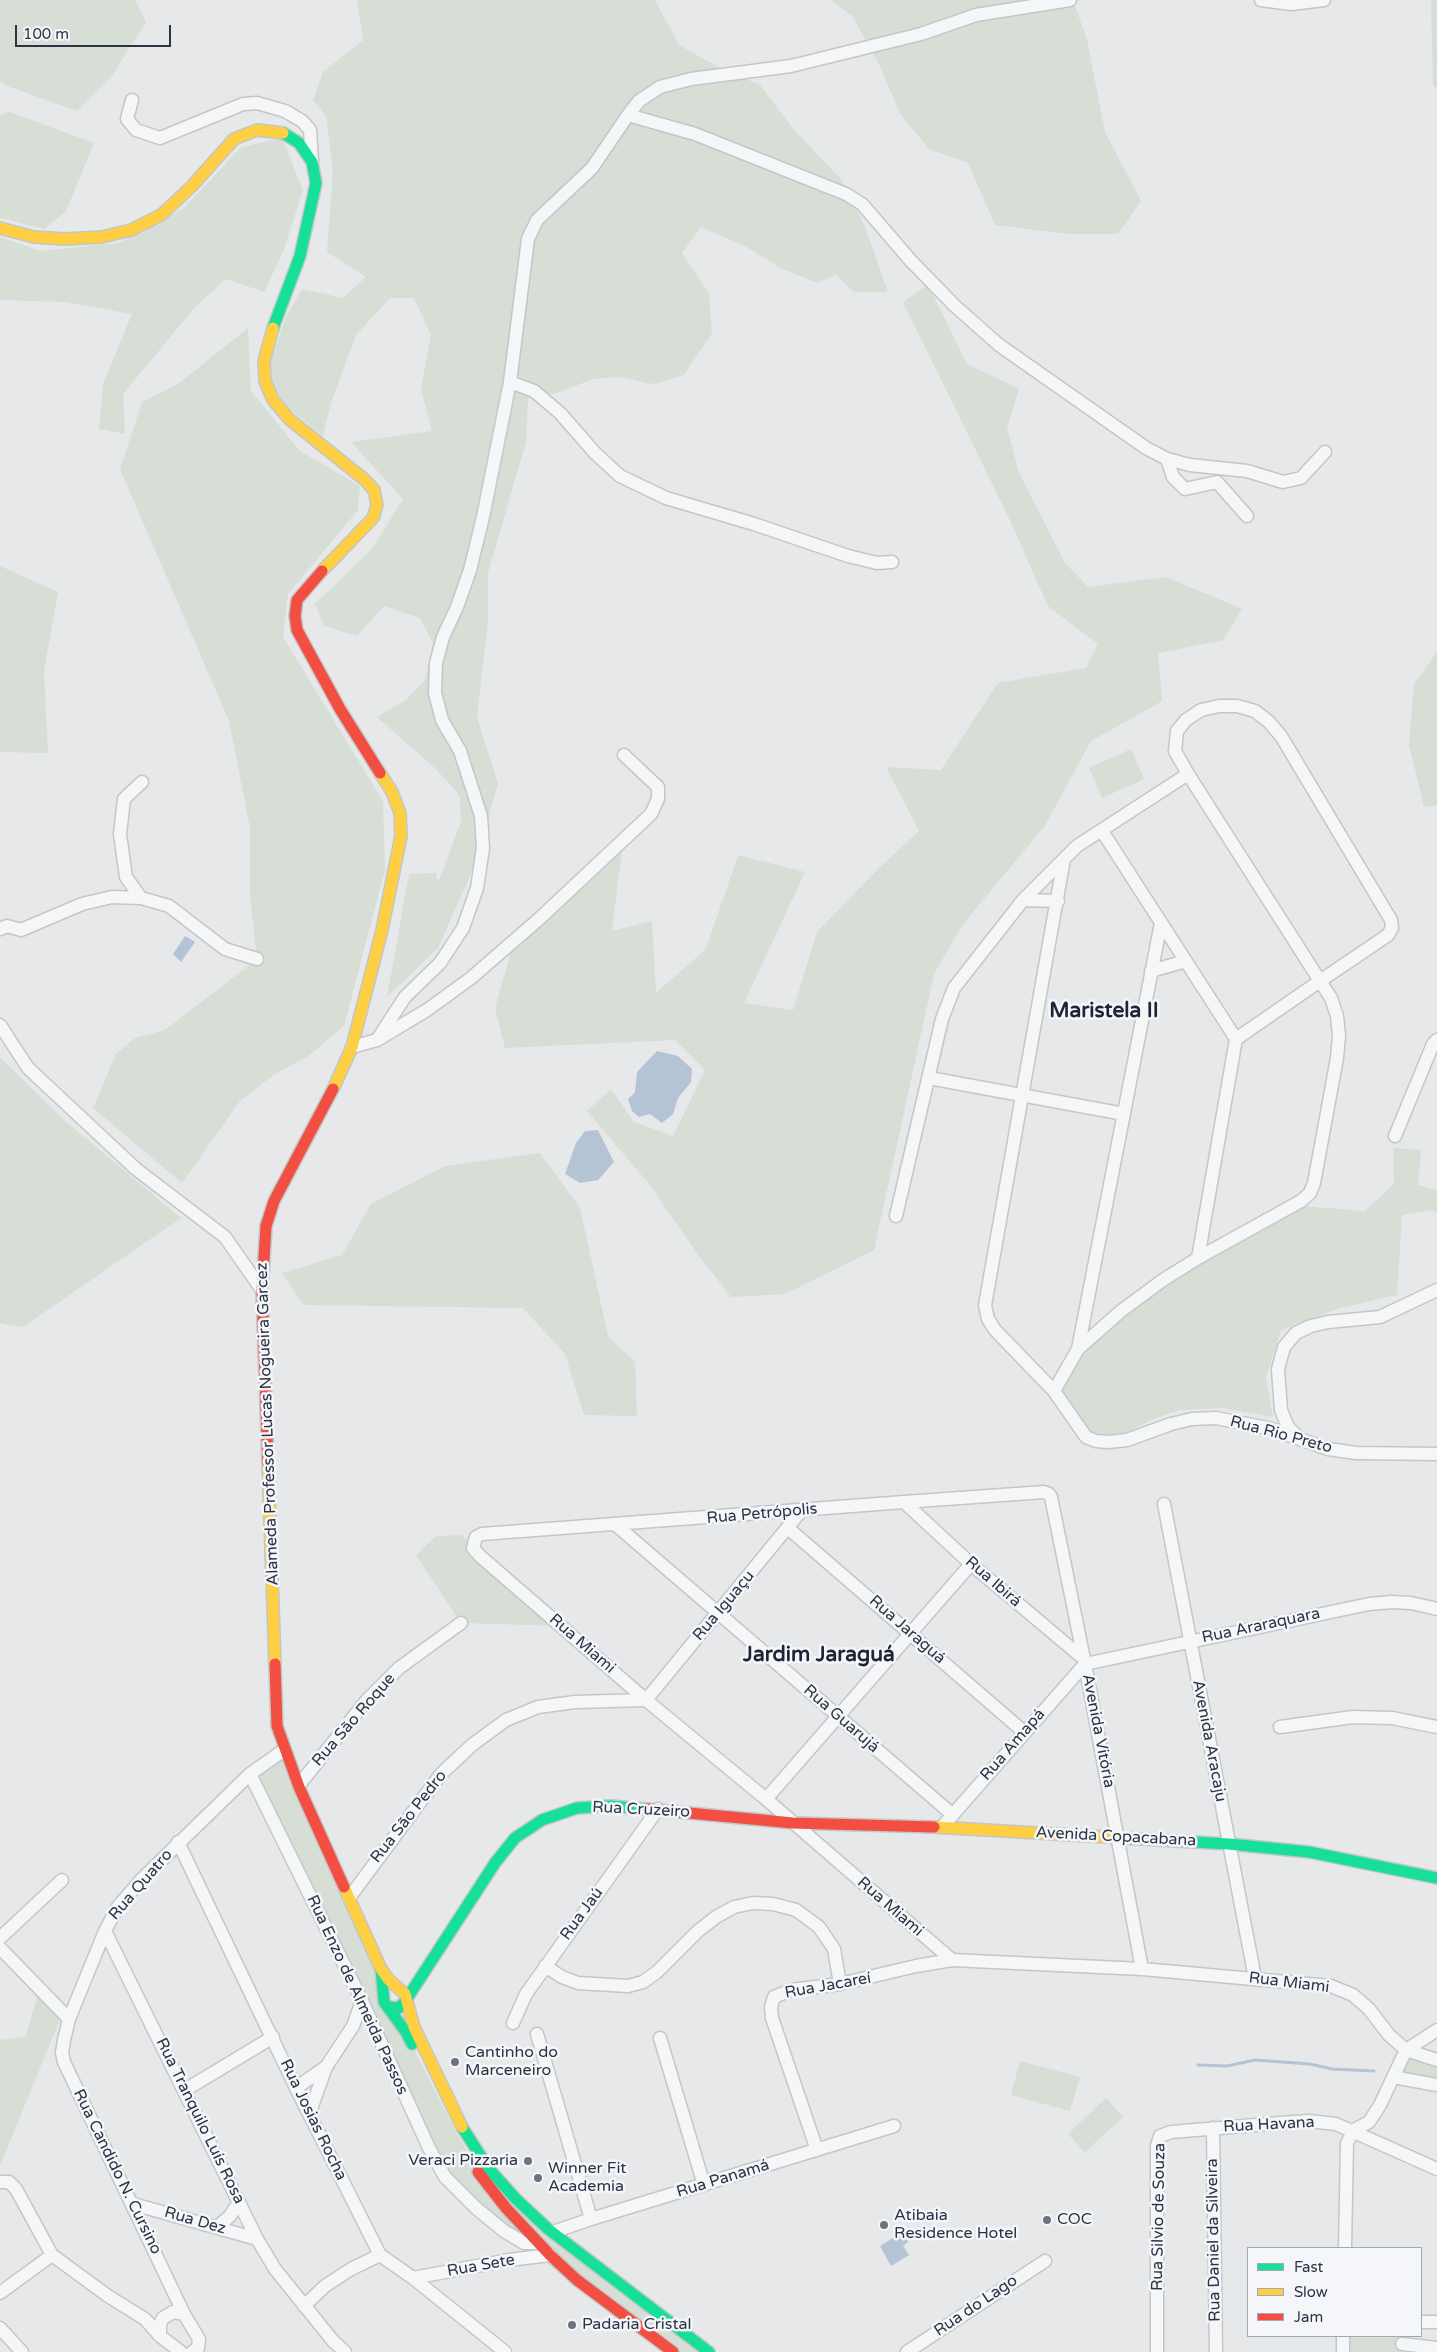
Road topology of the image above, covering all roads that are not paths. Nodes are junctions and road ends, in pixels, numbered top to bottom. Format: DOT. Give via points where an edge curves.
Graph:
graph roads {
  1 [pos="1070,0"];
  2 [pos="1262,0"];
  3 [pos="1324,0"];
  4 [pos="132,100"];
  5 [pos="628,115"];
  6 [pos="312,162"];
  7 [pos="0,228"];
  8 [pos="510,382"];
  9 [pos="1324,452"];
  10 [pos="1167,459"];
  11 [pos="1248,516"];
  12 [pos="892,562"];
  13 [pos="624,755"];
  14 [pos="1188,774"];
  15 [pos="142,782"];
  16 [pos="1102,831"];
  17 [pos="1064,859"];
  18 [pos="141,898"];
  19 [pos="1023,900"];
  20 [pos="1058,902"];
  21 [pos="1161,923"];
  22 [pos="0,929"];
  23 [pos="256,959"];
  24 [pos="1186,961"];
  25 [pos="1151,972"];
  26 [pos="1320,981"];
  27 [pos="0,1025"];
  28 [pos="1236,1039"];
  29 [pos="377,1040"];
  30 [pos="1437,1040"];
  31 [pos="352,1047"];
  32 [pos="929,1078"];
  33 [pos="1024,1097"];
  34 [pos="1124,1114"];
  35 [pos="1395,1136"];
  36 [pos="896,1216"];
  37 [pos="1198,1258"];
  38 [pos="262,1290"];
  39 [pos="1437,1290"];
  40 [pos="1078,1350"];
  41 [pos="1054,1391"];
  42 [pos="1300,1440"];
  43 [pos="1437,1454"];
  44 [pos="1049,1494"];
  45 [pos="904,1502"];
  46 [pos="1164,1504"];
  47 [pos="802,1511"];
  48 [pos="616,1525"];
  49 [pos="789,1529"];
  50 [pos="476,1537"];
  51 [pos="972,1564"];
  52 [pos="1437,1610"];
  53 [pos="718,1614"];
  54 [pos="461,1623"];
  55 [pos="911,1634"];
  56 [pos="1190,1641"];
  57 [pos="1084,1661"];
  58 [pos="646,1700"];
  59 [pos="838,1717"];
  60 [pos="1280,1727"];
  61 [pos="1437,1727"];
  62 [pos="1024,1732"];
  63 [pos="284,1750"];
  64 [pos="250,1774"];
  65 [pos="299,1786"];
  66 [pos="766,1798"];
  67 [pos="658,1809"];
  68 [pos="953,1815"];
  69 [pos="793,1822"];
  70 [pos="942,1827"];
  71 [pos="1118,1837"];
  72 [pos="178,1842"];
  73 [pos="1229,1844"];
  74 [pos="1437,1878"];
  75 [pos="62,1880"];
  76 [pos="349,1898"];
  77 [pos="105,1930"];
  78 [pos="0,1938"];
  79 [pos="0,1948"];
  80 [pos="952,1960"];
  81 [pos="545,1966"];
  82 [pos="381,1969"];
  83 [pos="1142,1969"];
  84 [pos="422,1978"];
  85 [pos="1255,1978"];
  86 [pos="396,1984"];
  87 [pos="840,1984"];
  88 [pos="383,1994"];
  89 [pos="406,2000"];
  90 [pos="362,2001"];
  91 [pos="389,2008"];
  92 [pos="69,2018"];
  93 [pos="513,2023"];
  94 [pos="353,2026"];
  95 [pos="374,2026"];
  96 [pos="1437,2030"];
  97 [pos="537,2034"];
  98 [pos="273,2037"];
  99 [pos="660,2038"];
  100 [pos="1406,2050"];
  101 [pos="1437,2060"];
  102 [pos="64,2062"];
  103 [pos="326,2067"];
  104 [pos="1393,2077"];
  105 [pos="1437,2085"];
  106 [pos="296,2088"];
  107 [pos="185,2090"];
  108 [pos="310,2112"];
  109 [pos="894,2126"];
  110 [pos="1213,2128"];
  111 [pos="1354,2130"];
  112 [pos="816,2150"];
  113 [pos="1437,2169"];
  114 [pos="4,2182"];
  115 [pos="704,2185"];
  116 [pos="239,2202"];
  117 [pos="133,2204"];
  118 [pos="476,2208"];
  119 [pos="506,2208"];
  120 [pos="591,2219"];
  121 [pos="217,2227"];
  122 [pos="553,2232"];
  123 [pos="257,2238"];
  124 [pos="517,2239"];
  125 [pos="537,2243"];
  126 [pos="1345,2247"];
  127 [pos="52,2255"];
  128 [pos="380,2255"];
  129 [pos="550,2255"];
  130 [pos="586,2257"];
  131 [pos="509,2260"];
  132 [pos="1044,2260"];
  133 [pos="413,2278"];
  134 [pos="168,2283"];
  135 [pos="0,2293"];
  136 [pos="304,2306"];
  137 [pos="651,2307"];
  138 [pos="184,2314"];
  139 [pos="166,2316"];
  140 [pos="626,2317"];
  141 [pos="144,2319"];
  142 [pos="1422,2322"];
  143 [pos="1437,2322"];
  144 [pos="0,2328"];
  145 [pos="160,2336"];
  146 [pos="1343,2337"];
  147 [pos="199,2339"];
  148 [pos="1402,2344"];
  149 [pos="1437,2348"];
  150 [pos="22,2352"];
  151 [pos="181,2352"];
  152 [pos="192,2352"];
  153 [pos="208,2352"];
  154 [pos="345,2352"];
  155 [pos="505,2352"];
  156 [pos="673,2352"];
  157 [pos="709,2352"];
  158 [pos="907,2352"];
  159 [pos="1157,2352"];
  160 [pos="1216,2352"];
  161 [pos="1343,2352"];
  1 -- 5 [label="street" via="976,15 921,34 791,66 691,79 660,87 639,101"];
  2 -- 3 [label="street" via="1291,4"];
  4 -- 6 [label="street" via="127,119 136,130 160,138 243,104 258,103 285,111 310,130"];
  5 -- 8 [label="street" via="592,168 537,220 528,239"];
  5 -- 10 [label="street" via="695,134 846,194 862,204 911,261 999,345 1146,448"];
  6 -- 7 [label="main road, Alameda Professor Lucas Nogueira Garcez" via="299,143 280,131 257,130 234,139 161,215 131,230 102,237 65,239 34,237"];
  6 -- 31 [label="main road, Alameda Professor Lucas Nogueira Garcez" via="316,183 311,213 300,256 269,340 264,361 266,380 272,400 289,419 365,480 374,490 377,505 373,518 305,589 297,600 294,616 297,630 340,709 392,792 400,813 401,836 382,930"];
  8 -- 12 [label="street" via="534,391 560,413 620,476 666,498 848,556 877,563"];
  8 -- 29 [label="street" via="470,570 436,663 435,693 442,720 460,751 481,816 482,848 477,888 463,928 440,963 405,997"];
  9 -- 10 [label="street" via="1300,478 1283,482 1247,471 1190,465"];
  10 -- 11 [label="street" via="1172,477 1184,489 1217,482"];
  13 -- 29 [label="street" via="658,787 658,799 651,814 471,978"];
  14 -- 16 [label="street"];
  14 -- 26 [label="street"];
  14 -- 26 [label="street" via="1174,743 1177,731 1201,710 1236,706 1255,711 1281,736 1391,920 1388,936"];
  15 -- 18 [label="street" via="124,799 120,834 126,877"];
  16 -- 17 [label="street" via="1077,846"];
  16 -- 21 [label="street"];
  17 -- 19 [label="street"];
  17 -- 20 [label="street, Rua Rio Preto"];
  18 -- 22 [label="street" via="112,897 82,904 21,930 7,926"];
  18 -- 23 [label="street" via="169,906 225,949"];
  19 -- 20 [label="street"];
  19 -- 32 [label="street" via="954,988 942,1019"];
  20 -- 33 [label="street, Rua Rio Preto"];
  21 -- 24 [label="street"];
  21 -- 25 [label="street"];
  24 -- 25 [label="street"];
  24 -- 28 [label="street"];
  25 -- 34 [label="street"];
  26 -- 28 [label="street"];
  26 -- 37 [label="street" via="1331,998 1339,1036 1310,1193"];
  27 -- 38 [label="street" via="28,1068 136,1169 225,1237"];
  28 -- 37 [label="street"];
  29 -- 31 [label="street"];
  30 -- 35 [label="street"];
  31 -- 38 [label="main road, Alameda Professor Lucas Nogueira Garcez" via="274,1201 266,1226"];
  32 -- 33 [label="street"];
  32 -- 36 [label="street"];
  33 -- 34 [label="street"];
  33 -- 41 [label="street, Rua Rio Preto" via="985,1305 995,1330"];
  34 -- 40 [label="street"];
  37 -- 40 [label="street" via="1121,1311"];
  38 -- 63 [label="main road, Alameda Professor Lucas Nogueira Garcez" via="277,1726"];
  39 -- 42 [label="street" via="1380,1316 1328,1322 1296,1333 1284,1347 1278,1368 1281,1410 1288,1427"];
  40 -- 41 [label="street"];
  41 -- 42 [label="street, Rua Rio Preto" via="1086,1437 1108,1442 1126,1440 1185,1421 1216,1418 1268,1428"];
  42 -- 43 [label="street, Rua Rio Preto" via="1356,1453"];
  44 -- 45 [label="street, Rua Petrópolis"];
  44 -- 57 [label="street, Avenida Vitória"];
  45 -- 47 [label="street, Rua Petrópolis"];
  45 -- 51 [label="street, Rua Ibirá"];
  46 -- 56 [label="street, Avenida Aracaju"];
  47 -- 48 [label="street, Rua Petrópolis"];
  47 -- 49 [label="street, Rua Iguaçu"];
  48 -- 50 [label="street, Rua Petrópolis"];
  48 -- 53 [label="street, Rua Guarujá"];
  49 -- 53 [label="street, Rua Iguaçu"];
  49 -- 55 [label="street, Rua Jaraguá"];
  50 -- 58 [label="street, Rua Miami" via="474,1548 480,1556"];
  51 -- 55 [label="street"];
  51 -- 57 [label="street, Rua Ibirá"];
  52 -- 56 [label="street, Rua Araraquara" via="1401,1602 1369,1604"];
  53 -- 58 [label="street, Rua Iguaçu"];
  53 -- 59 [label="street, Rua Guarujá"];
  54 -- 65 [label="street, Rua São Roque" via="399,1668 367,1700"];
  55 -- 59 [label="street"];
  55 -- 62 [label="street, Rua Jaraguá"];
  56 -- 57 [label="street, Rua Araraquara"];
  56 -- 73 [label="street, Avenida Aracaju"];
  57 -- 62 [label="street, Rua Amapá"];
  57 -- 71 [label="street, Avenida Vitória"];
  58 -- 66 [label="street, Rua Miami"];
  58 -- 76 [label="street, Rua São Pedro" via="575,1702 538,1707 506,1720 441,1774"];
  59 -- 66 [label="street"];
  59 -- 68 [label="street, Rua Guarujá"];
  60 -- 61 [label="street" via="1352,1717 1392,1718"];
  62 -- 68 [label="street, Rua Amapá"];
  63 -- 64 [label="street, Rua Quatro"];
  63 -- 65 [label="main road, Alameda Professor Lucas Nogueira Garcez"];
  64 -- 72 [label="street, Rua Quatro"];
  64 -- 90 [label="street, Rua Enzo de Almeida Passos"];
  65 -- 76 [label="main road, Alameda Professor Lucas Nogueira Garcez"];
  66 -- 69 [label="street, Rua Miami"];
  67 -- 69 [label="main road, Rua Cruzeiro"];
  67 -- 81 [label="street, Rua Jaú"];
  67 -- 84 [label="main road, Rua Cruzeiro" via="577,1808 542,1820 515,1838"];
  68 -- 70 [label="street, Rua Amapá"];
  69 -- 70 [label="main road, Avenida Copacabana"];
  69 -- 80 [label="street, Rua Miami"];
  70 -- 71 [label="main road, Avenida Copacabana"];
  71 -- 73 [label="main road, Avenida Copacabana"];
  71 -- 83 [label="street, Avenida Vitória"];
  72 -- 77 [label="street, Rua Quatro" via="117,1908"];
  72 -- 98 [label="street, Rua Josias Rocha"];
  73 -- 74 [label="main road, Avenida Copacabana" via="1309,1852"];
  73 -- 85 [label="street, Avenida Aracaju"];
  75 -- 78 [label="street"];
  76 -- 82 [label="main road, Alameda Professor Lucas Nogueira Garcez"];
  77 -- 92 [label="street, Rua Quatro"];
  77 -- 107 [label="street, Rua Tranquilo Luís Rosa"];
  79 -- 92 [label="street"];
  80 -- 83 [label="street, Rua Miami"];
  80 -- 87 [label="street, Rua Jacareí"];
  81 -- 87 [label="street" via="578,1983 628,1986 643,1982 716,1917 753,1903 773,1904 796,1910 819,1928 834,1949"];
  81 -- 93 [label="street, Rua Jaú" via="526,1994"];
  82 -- 86 [label="main road, Alameda Professor Lucas Nogueira Garcez"];
  82 -- 88 [label="main road, Alameda Professor Lucas Nogueira Garcez"];
  83 -- 85 [label="street, Rua Miami"];
  84 -- 86 [label="main road"];
  84 -- 89 [label="main road, Rua Cruzeiro"];
  85 -- 100 [label="street, Rua Miami" via="1331,1986 1353,1995"];
  86 -- 88 [label="main road" via="387,1987"];
  86 -- 89 [label="main road, Alameda Professor Lucas Nogueira Garcez" via="403,1990"];
  87 -- 112 [label="street, Rua Jacareí" via="782,1992 774,1997 771,2007"];
  88 -- 91 [label="main road, Alameda Professor Lucas Nogueira Garcez"];
  89 -- 91 [label="main road" via="399,2008"];
  89 -- 122 [label="main road, Alameda Professor Lucas Nogueira Garcez" via="414,2027 463,2129 490,2169"];
  90 -- 94 [label="street"];
  90 -- 95 [label="street, Rua Enzo de Almeida Passos"];
  91 -- 119 [label="main road, Alameda Professor Lucas Nogueira Garcez" via="406,2032 478,2172"];
  92 -- 102 [label="street, Rua Quatro" via="62,2053"];
  94 -- 95 [label="street" via="364,2023"];
  94 -- 103 [label="street"];
  95 -- 118 [label="street, Rua Enzo de Almeida Passos" via="445,2177"];
  96 -- 100 [label="street"];
  97 -- 120 [label="street"];
  98 -- 106 [label="street, Rua Josias Rocha"];
  98 -- 107 [label="street"];
  99 -- 115 [label="street"];
  100 -- 101 [label="street"];
  100 -- 104 [label="street"];
  102 -- 117 [label="street, Rua Candido N. Cursino"];
  103 -- 106 [label="street"];
  103 -- 108 [label="street"];
  104 -- 105 [label="street"];
  104 -- 111 [label="street" via="1369,2122"];
  106 -- 108 [label="street, Rua Josias Rocha"];
  107 -- 116 [label="street, Rua Tranquilo Luís Rosa"];
  108 -- 128 [label="street, Rua Josias Rocha"];
  109 -- 112 [label="street, Rua Panamá"];
  110 -- 111 [label="street, Rua Havana" via="1309,2121"];
  110 -- 159 [label="street, Rua Silvio de Souza" via="1171,2132 1160,2136 1157,2146"];
  110 -- 160 [label="street, Rua Daniel da Silveira"];
  111 -- 113 [label="street, Rua Havana"];
  111 -- 126 [label="street" via="1347,2143"];
  112 -- 115 [label="street, Rua Panamá"];
  114 -- 127 [label="street" via="21,2197"];
  115 -- 120 [label="street, Rua Panamá"];
  116 -- 121 [label="street"];
  116 -- 123 [label="street, Rua Tranquilo Luís Rosa"];
  117 -- 121 [label="street, Rua Dez"];
  117 -- 134 [label="street, Rua Candido N. Cursino"];
  118 -- 119 [label="street"];
  118 -- 124 [label="street, Rua Enzo de Almeida Passos"];
  119 -- 125 [label="main road, Alameda Professor Lucas Nogueira Garcez"];
  120 -- 122 [label="street, Rua Panamá"];
  121 -- 123 [label="street, Rua Dez"];
  122 -- 130 [label="main road, Alameda Professor Lucas Nogueira Garcez"];
  123 -- 136 [label="street, Rua Tranquilo Luís Rosa" via="275,2269"];
  124 -- 125 [label="street, Rua Enzo de Almeida Passos" via="524,2243"];
  124 -- 131 [label="street"];
  125 -- 129 [label="main road, Alameda Professor Lucas Nogueira Garcez"];
  127 -- 135 [label="street"];
  127 -- 141 [label="street"];
  128 -- 133 [label="street, Rua Josias Rocha"];
  128 -- 136 [label="street" via="338,2277"];
  129 -- 130 [label="main road"];
  129 -- 131 [label="street, Rua Sete"];
  129 -- 140 [label="main road, Alameda Professor Lucas Nogueira Garcez"];
  130 -- 137 [label="main road, Alameda Professor Lucas Nogueira Garcez"];
  131 -- 133 [label="street, Rua Sete"];
  132 -- 158 [label="street, Rua do Lago"];
  133 -- 155 [label="street, Rua Josias Rocha"];
  134 -- 138 [label="street, Rua Candido N. Cursino"];
  134 -- 139 [label="street, Rua Candido N. Cursino"];
  136 -- 154 [label="street, Rua Tranquilo Luís Rosa"];
  137 -- 140 [label="main road" via="633,2306"];
  137 -- 157 [label="main road, Alameda Professor Lucas Nogueira Garcez"];
  138 -- 139 [label="street" via="179,2312"];
  138 -- 147 [label="street, Rua Candido N. Cursino"];
  139 -- 141 [label="street"];
  139 -- 145 [label="street, Rua Candido N. Cursino" via="160,2324"];
  140 -- 156 [label="main road, Alameda Professor Lucas Nogueira Garcez"];
  141 -- 145 [label="street"];
  142 -- 143 [label="street"];
  144 -- 150 [label="street"];
  145 -- 151 [label="street"];
  146 -- 161 [label="street"];
  147 -- 152 [label="street" via="198,2348"];
  147 -- 153 [label="street, Rua Candido N. Cursino"];
  148 -- 149 [label="street"];
}
